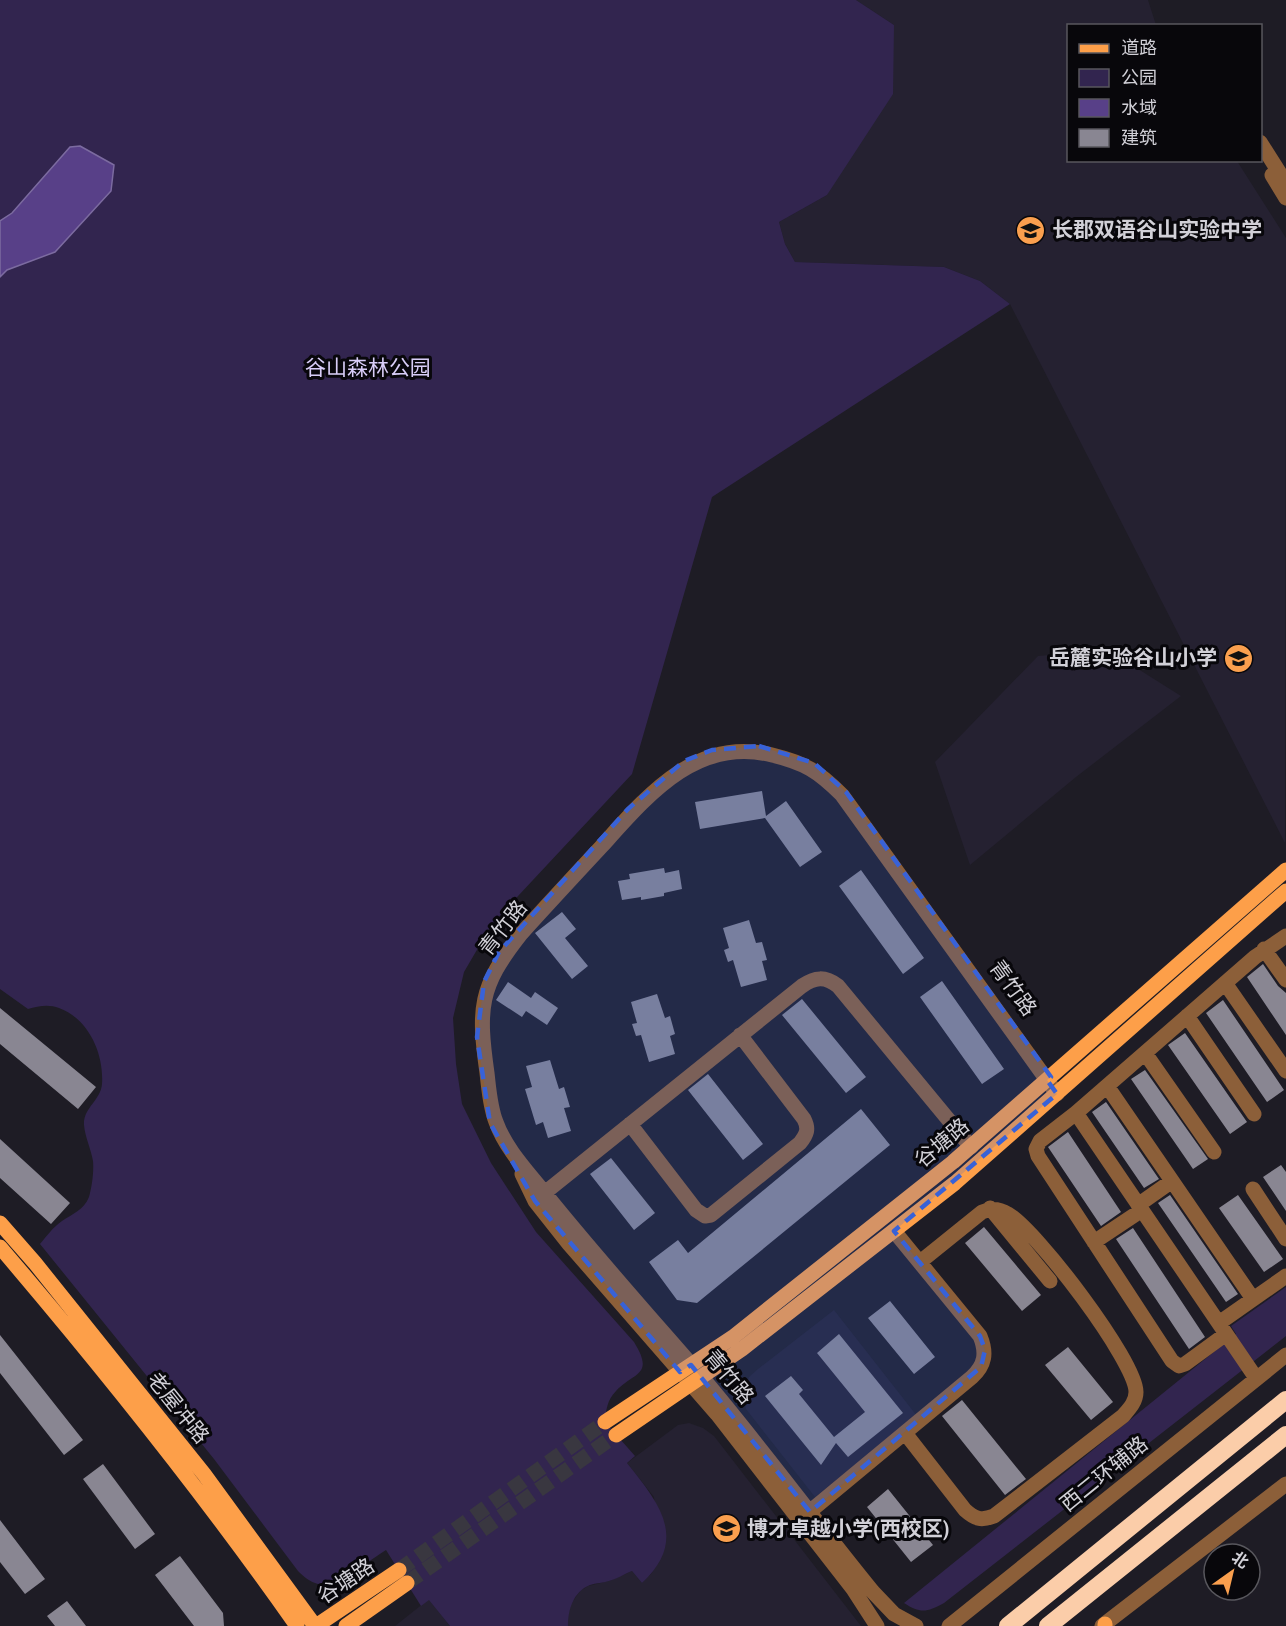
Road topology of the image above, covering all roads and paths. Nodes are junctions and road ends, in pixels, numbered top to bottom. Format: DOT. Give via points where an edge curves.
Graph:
graph roads {
  1 [pos="1262,146"];
  2 [pos="1262,160"];
  3 [pos="1284,187"];
  4 [pos="1286,870"];
  5 [pos="1286,891"];
  6 [pos="1286,936"];
  7 [pos="1264,949"];
  8 [pos="1286,980"];
  9 [pos="1225,983"];
  10 [pos="1187,1016"];
  11 [pos="740,1035"];
  12 [pos="1145,1053"];
  13 [pos="1286,1071"];
  14 [pos="1049,1079"];
  15 [pos="1107,1086"];
  16 [pos="1059,1092"];
  17 [pos="1076,1113"];
  18 [pos="1254,1114"];
  19 [pos="630,1124"];
  20 [pos="971,1147"];
  21 [pos="1214,1152"];
  22 [pos="1172,1181"];
  23 [pos="1252,1189"];
  24 [pos="540,1197"];
  25 [pos="1140,1207"];
  26 [pos="990,1208"];
  27 [pos="0,1223"];
  28 [pos="894,1231"];
  29 [pos="1286,1239"];
  30 [pos="1094,1242"];
  31 [pos="0,1247"];
  32 [pos="920,1262"];
  33 [pos="1286,1276"];
  34 [pos="1050,1281"];
  35 [pos="1253,1299"];
  36 [pos="1222,1328"];
  37 [pos="1286,1355"];
  38 [pos="686,1368"];
  39 [pos="1256,1378"];
  40 [pos="696,1380"];
  41 [pos="1286,1400"];
  42 [pos="605,1422"];
  43 [pos="905,1433"];
  44 [pos="616,1435"];
  45 [pos="1286,1435"];
  46 [pos="1286,1485"];
  47 [pos="805,1516"];
  48 [pos="399,1570"];
  49 [pos="407,1583"];
  50 [pos="950,1624"];
  51 [pos="1104,1625"];
  52 [pos="297,1626"];
  53 [pos="316,1626"];
  54 [pos="346,1626"];
  55 [pos="877,1626"];
  56 [pos="916,1626"];
  57 [pos="1008,1626"];
  58 [pos="1048,1626"];
  1 -- 3 [label="street"];
  2 -- 3 [label="street"];
  4 -- 14 [label="main road, 谷塘路"];
  5 -- 16 [label="main road, 谷塘路"];
  6 -- 7 [label="street"];
  7 -- 8 [label="street"];
  7 -- 9 [label="street"];
  9 -- 10 [label="street"];
  9 -- 13 [label="street"];
  10 -- 12 [label="street"];
  10 -- 18 [label="street"];
  11 -- 19 [label="street"];
  11 -- 19 [label="street" via="808,1127 800,1143 774,1165 705,1216 696,1210"];
  11 -- 20 [label="street" via="811,980 831,981"];
  12 -- 15 [label="street"];
  12 -- 21 [label="street"];
  14 -- 16 [label="street, 青竹路"];
  14 -- 20 [label="main road, 谷塘路"];
  14 -- 24 [label="street, 青竹路" via="846,792 828,774 814,763 759,746 712,750 684,761 628,809 516,931 484,982 477,1009 477,1037 490,1123 501,1146"];
  15 -- 17 [label="street"];
  15 -- 22 [label="street"];
  16 -- 28 [label="main road, 谷塘路"];
  17 -- 25 [label="street"];
  17 -- 30 [label="street" via="1040,1141 1036,1149"];
  19 -- 24 [label="street"];
  20 -- 38 [label="main road, 谷塘路" via="733,1337"];
  22 -- 25 [label="street"];
  22 -- 35 [label="street"];
  23 -- 29 [label="street"];
  24 -- 38 [label="street, 青竹路" via="579,1236"];
  25 -- 30 [label="street"];
  25 -- 36 [label="street"];
  26 -- 32 [label="street"];
  26 -- 34 [label="street"];
  26 -- 43 [label="street" via="1009,1214 1020,1223 1089,1305 1130,1372 1136,1393 1134,1401 1123,1416 985,1520 965,1510"];
  27 -- 53 [label="main road, 老屋冲路" via="204,1474"];
  28 -- 32 [label="street"];
  28 -- 40 [label="main road, 谷塘路"];
  30 -- 36 [label="street" via="1179,1366"];
  31 -- 52 [label="main road, 老屋冲路" via="109,1379"];
  32 -- 43 [label="street" via="980,1336 985,1358 972,1377"];
  33 -- 35 [label="street"];
  35 -- 36 [label="street"];
  36 -- 39 [label="street"];
  37 -- 39 [label="street, 西二环辅路"];
  38 -- 40 [label="street, 青竹路"];
  38 -- 42 [label="main road, 谷塘路"];
  39 -- 50 [label="street, 西二环辅路"];
  40 -- 44 [label="main road, 谷塘路"];
  40 -- 47 [label="street, 青竹路" via="717,1414"];
  41 -- 57 [label="highway"];
  43 -- 47 [label="street"];
  45 -- 58 [label="highway"];
  46 -- 51 [label="street"];
  47 -- 55 [label="street, 青竹路"];
  47 -- 56 [label="street, 青竹路" via="894,1614"];
  48 -- 53 [label="main road, 谷塘路"];
  49 -- 54 [label="main road, 谷塘路"];
}
